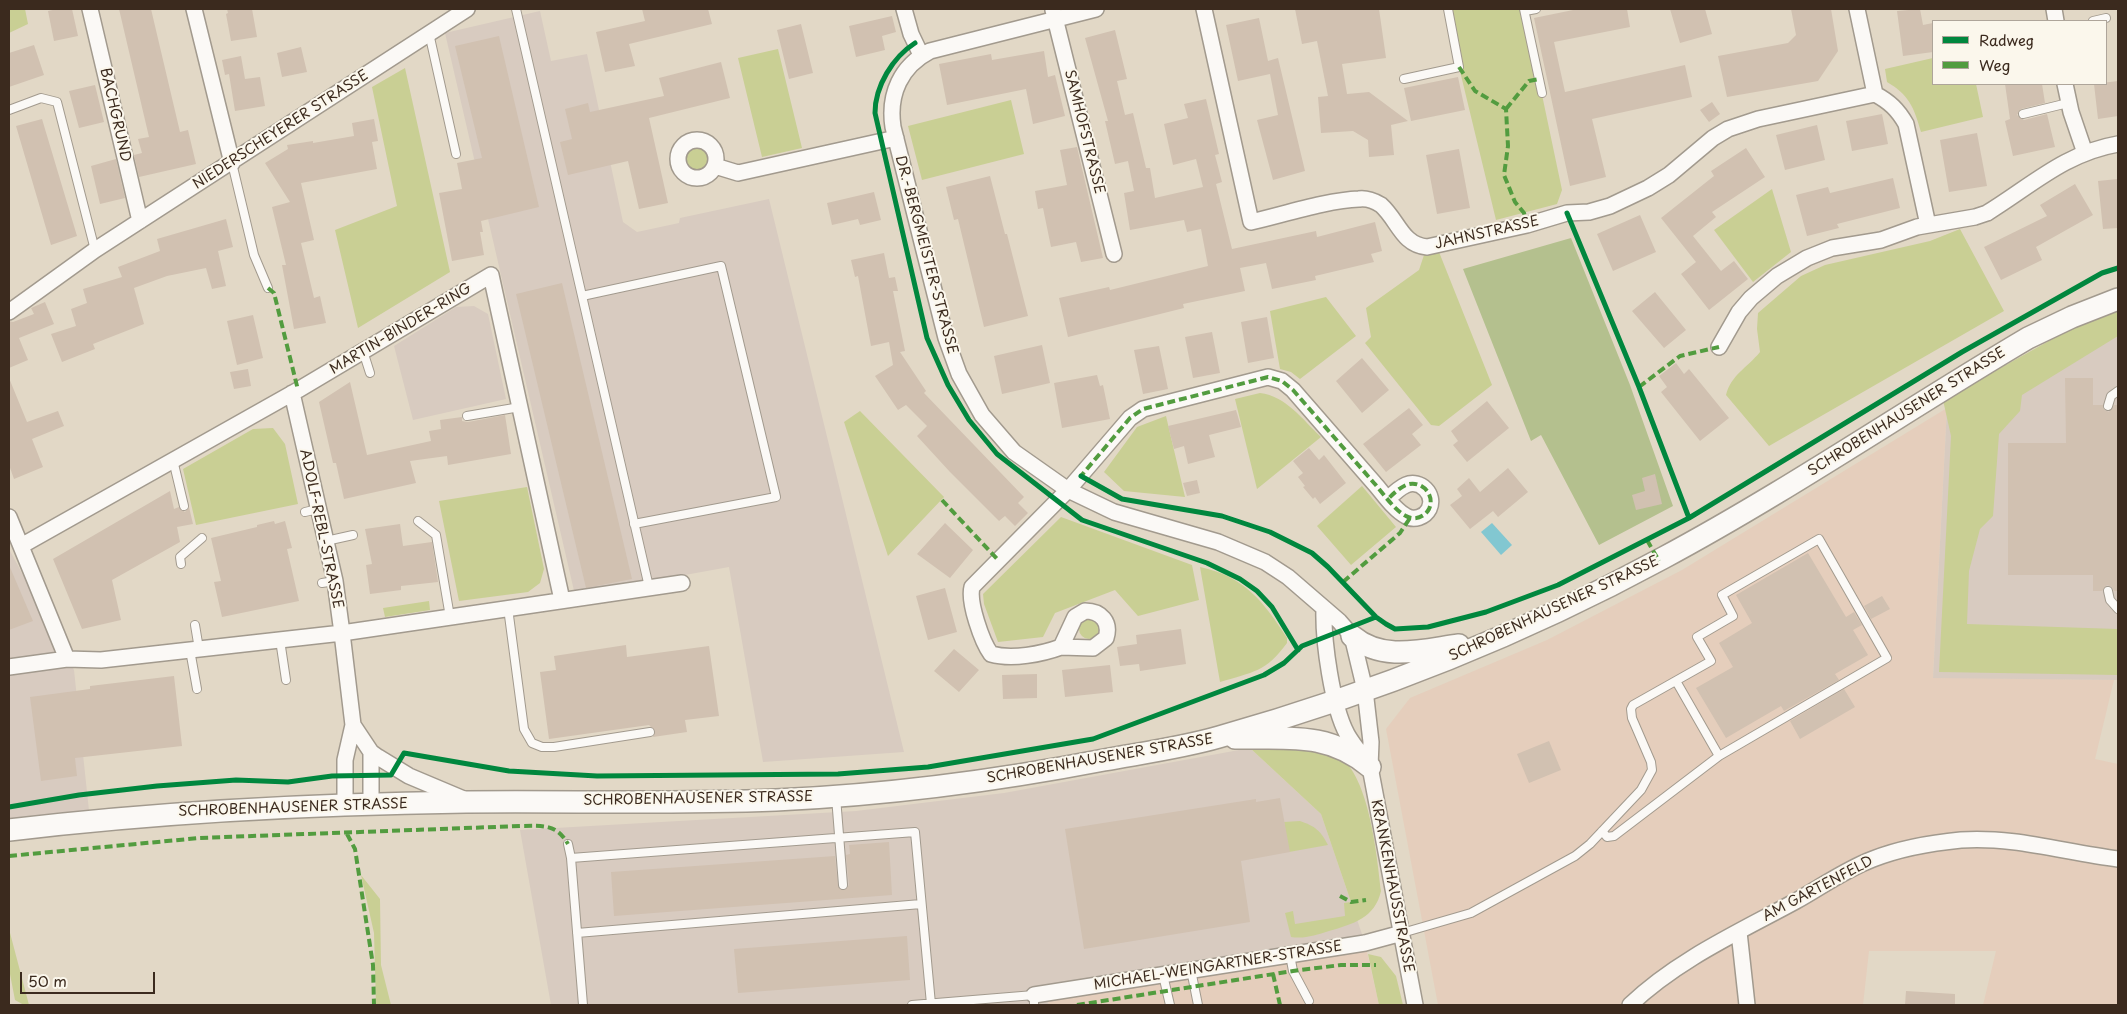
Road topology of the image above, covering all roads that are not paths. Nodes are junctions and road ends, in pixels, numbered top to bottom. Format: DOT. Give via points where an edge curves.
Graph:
graph roads {
  1 [pos="90,9"];
  2 [pos="194,9"];
  3 [pos="466,9"];
  4 [pos="516,9"];
  5 [pos="904,9"];
  6 [pos="1096,9"];
  7 [pos="1204,9"];
  8 [pos="1448,9"];
  9 [pos="1536,9"];
  10 [pos="1857,9"];
  11 [pos="1524,10"];
  12 [pos="1054,14"];
  13 [pos="2106,18"];
  14 [pos="2097,20"];
  15 [pos="429,33"];
  16 [pos="921,55"];
  17 [pos="1404,79"];
  18 [pos="2065,85"];
  19 [pos="1542,92"];
  20 [pos="1875,94"];
  21 [pos="2068,103"];
  22 [pos="9,110"];
  23 [pos="2023,114"];
  24 [pos="896,138"];
  25 [pos="2118,144"];
  26 [pos="2085,152"];
  27 [pos="456,154"];
  28 [pos="232,163"];
  29 [pos="715,166"];
  30 [pos="140,221"];
  31 [pos="1928,225"];
  32 [pos="95,250"];
  33 [pos="1114,254"];
  34 [pos="268,288"];
  35 [pos="582,296"];
  36 [pos="2118,299"];
  37 [pos="9,312"];
  38 [pos="1720,347"];
  39 [pos="363,351"];
  40 [pos="370,374"];
  41 [pos="2118,391"];
  42 [pos="292,393"];
  43 [pos="2108,406"];
  44 [pos="520,407"];
  45 [pos="467,416"];
  46 [pos="173,460"];
  47 [pos="1068,490"];
  48 [pos="1388,499"];
  49 [pos="184,506"];
  50 [pos="9,517"];
  51 [pos="418,521"];
  52 [pos="634,524"];
  53 [pos="353,536"];
  54 [pos="202,538"];
  55 [pos="326,541"];
  56 [pos="21,546"];
  57 [pos="181,564"];
  58 [pos="682,582"];
  59 [pos="649,587"];
  60 [pos="2108,591"];
  61 [pos="562,600"];
  62 [pos="508,608"];
  63 [pos="1324,609"];
  64 [pos="2118,609"];
  65 [pos="450,617"];
  66 [pos="195,625"];
  67 [pos="342,633"];
  68 [pos="1352,636"];
  69 [pos="280,640"];
  70 [pos="1494,640"];
  71 [pos="1062,647"];
  72 [pos="195,650"];
  73 [pos="67,660"];
  74 [pos="9,667"];
  75 [pos="286,680"];
  76 [pos="1676,681"];
  77 [pos="197,689"];
  78 [pos="1365,690"];
  79 [pos="1336,700"];
  80 [pos="353,726"];
  81 [pos="650,732"];
  82 [pos="1217,738"];
  83 [pos="371,752"];
  84 [pos="1719,756"];
  85 [pos="1370,767"];
  86 [pos="836,796"];
  87 [pos="471,802"];
  88 [pos="371,803"];
  89 [pos="345,804"];
  90 [pos="9,830"];
  91 [pos="1602,832"];
  92 [pos="839,838"];
  93 [pos="568,844"];
  94 [pos="571,858"];
  95 [pos="2118,859"];
  96 [pos="843,884"];
  97 [pos="922,904"];
  98 [pos="1739,932"];
  99 [pos="578,933"];
  100 [pos="1402,933"];
  101 [pos="1290,954"];
  102 [pos="1191,970"];
  103 [pos="1163,975"];
  104 [pos="1034,1000"];
  105 [pos="1309,1001"];
  106 [pos="981,1002"];
  107 [pos="931,1004"];
  108 [pos="583,1005"];
  109 [pos="912,1005"];
  110 [pos="1170,1005"];
  111 [pos="1198,1005"];
  112 [pos="1415,1005"];
  113 [pos="1630,1005"];
  114 [pos="1746,1005"];
  1 -- 30 [label="street, BACHGRUND"];
  2 -- 28 [label="street"];
  3 -- 15 [label="street, NIEDERSCHEYERER STRASSE"];
  4 -- 35 [label="lane"];
  5 -- 16 [label="street"];
  6 -- 12 [label="street, DR.-BERGMEISTER-STRASSE"];
  7 -- 20 [label="street, JAHNSTRASSE" via="1251,222 1336,202 1367,199 1381,205 1416,246 1427,247 1567,213 1589,212 1610,206 1655,184 1728,129 1758,119"];
  8 -- 17 [label="lane" via="1459,67"];
  9 -- 11 [label="lane"];
  10 -- 20 [label="street"];
  11 -- 19 [label="lane"];
  12 -- 16 [label="street, DR.-BERGMEISTER-STRASSE"];
  12 -- 33 [label="street, SAMHOFSTRASSE"];
  13 -- 14 [label="lane"];
  15 -- 27 [label="lane"];
  15 -- 28 [label="street, NIEDERSCHEYERER STRASSE"];
  16 -- 24 [label="street, DR.-BERGMEISTER-STRASSE" via="902,75 894,91 891,114"];
  18 -- 21 [label="street"];
  20 -- 31 [label="street" via="1888,100 1906,124"];
  21 -- 23 [label="lane"];
  21 -- 26 [label="street"];
  22 -- 32 [label="lane" via="41,98 58,102"];
  24 -- 29 [label="street, DR.-BERGMEISTER-STRASSE" via="738,173"];
  24 -- 47 [label="street, DR.-BERGMEISTER-STRASSE" via="946,338 959,374 982,414 1014,452"];
  25 -- 26 [label="street"];
  26 -- 31 [label="street" via="2052,168 1987,213"];
  28 -- 30 [label="street, NIEDERSCHEYERER STRASSE"];
  28 -- 34 [label="lane" via="254,255"];
  30 -- 32 [label="street, NIEDERSCHEYERER STRASSE"];
  31 -- 38 [label="street" via="1881,240 1832,248 1791,266 1763,287 1739,312"];
  32 -- 37 [label="street, NIEDERSCHEYERER STRASSE"];
  35 -- 52 [label="lane"];
  35 -- 52 [label="lane" via="722,266 776,497"];
  36 -- 70 [label="main road, SCHROBENHAUSENER STRASSE" via="2028,338 1742,515 1659,561"];
  39 -- 40 [label="lane"];
  39 -- 42 [label="street, MARTIN-BINDER-RING"];
  39 -- 44 [label="street, MARTIN-BINDER-RING" via="491,275"];
  41 -- 43 [label="lane" via="2111,396"];
  42 -- 46 [label="street, MARTIN-BINDER-RING"];
  42 -- 55 [label="street, ADOLF-REBL-STRASSE" via="311,510"];
  44 -- 45 [label="lane"];
  44 -- 61 [label="street, MARTIN-BINDER-RING"];
  46 -- 49 [label="lane"];
  46 -- 56 [label="street, MARTIN-BINDER-RING"];
  47 -- 48 [label="street" via="1130,418 1143,409 1268,377 1282,381 1293,390"];
  47 -- 63 [label="street, DR.-BERGMEISTER-STRASSE" via="1114,512 1258,558 1288,576"];
  47 -- 71 [label="street" via="977,582 970,594 991,654 1009,656"];
  50 -- 56 [label="street"];
  51 -- 65 [label="lane" via="436,535"];
  52 -- 59 [label="lane"];
  53 -- 55 [label="lane"];
  54 -- 57 [label="lane" via="180,557"];
  55 -- 67 [label="street, ADOLF-REBL-STRASSE" via="328,582"];
  56 -- 73 [label="street"];
  58 -- 59 [label="street"];
  59 -- 61 [label="street"];
  60 -- 64 [label="lane" via="2110,600"];
  61 -- 62 [label="street"];
  62 -- 65 [label="street"];
  62 -- 81 [label="lane" via="524,729 532,743 554,747"];
  63 -- 68 [label="street, DR.-BERGMEISTER-STRASSE"];
  63 -- 79 [label="street" via="1324,630"];
  65 -- 67 [label="street"];
  66 -- 72 [label="lane"];
  67 -- 69 [label="street"];
  67 -- 80 [label="street, ADOLF-REBL-STRASSE"];
  68 -- 70 [label="main road" via="1362,644 1394,653"];
  68 -- 78 [label="street"];
  69 -- 72 [label="street"];
  69 -- 75 [label="lane"];
  70 -- 78 [label="main road, SCHROBENHAUSENER STRASSE"];
  72 -- 73 [label="street" via="156,650 101,660"];
  72 -- 77 [label="lane"];
  73 -- 74 [label="street"];
  76 -- 84 [label="lane"];
  76 -- 84 [label="lane" via="1712,661 1697,637 1733,616 1722,595 1819,539 1887,658"];
  76 -- 91 [label="lane" via="1633,705 1632,718 1652,770 1641,790"];
  78 -- 79 [label="main road, SCHROBENHAUSENER STRASSE"];
  78 -- 85 [label="street, KRANKENHAUSSTRASSE" via="1371,742"];
  79 -- 82 [label="main road, SCHROBENHAUSENER STRASSE"];
  79 -- 85 [label="street, KRANKENHAUSSTRASSE" via="1346,733"];
  80 -- 83 [label="street, ADOLF-REBL-STRASSE"];
  80 -- 89 [label="street, ADOLF-REBL-STRASSE" via="345,760"];
  82 -- 85 [label="main road" via="1307,738 1326,742 1357,756"];
  82 -- 86 [label="main road, SCHROBENHAUSENER STRASSE" via="1050,770 914,790"];
  83 -- 87 [label="street, ADOLF-REBL-STRASSE" via="409,776"];
  83 -- 88 [label="street"];
  84 -- 91 [label="lane" via="1614,836 1607,837"];
  85 -- 100 [label="street, KRANKENHAUSSTRASSE"];
  86 -- 87 [label="main road, SCHROBENHAUSENER STRASSE" via="710,801"];
  86 -- 92 [label="lane"];
  87 -- 88 [label="main road, SCHROBENHAUSENER STRASSE"];
  88 -- 89 [label="main road, SCHROBENHAUSENER STRASSE"];
  89 -- 90 [label="main road, SCHROBENHAUSENER STRASSE" via="166,813"];
  91 -- 100 [label="lane" via="1575,856 1471,913"];
  92 -- 94 [label="lane"];
  92 -- 96 [label="lane"];
  92 -- 97 [label="lane" via="915,832"];
  93 -- 94 [label="lane"];
  94 -- 99 [label="lane"];
  95 -- 98 [label="street, AM GARTENFELD" via="2007,841 1963,840 1916,845 1871,860"];
  97 -- 99 [label="lane"];
  97 -- 107 [label="lane"];
  98 -- 113 [label="street, AM GARTENFELD" via="1670,972"];
  98 -- 114 [label="street"];
  99 -- 108 [label="lane"];
  100 -- 101 [label="street, MICHAEL-WEINGARTNER-STRASSE" via="1365,943"];
  100 -- 112 [label="street, KRANKENHAUSSTRASSE"];
  101 -- 102 [label="street, MICHAEL-WEINGARTNER-STRASSE"];
  101 -- 105 [label="lane" via="1293,971"];
  102 -- 103 [label="street, MICHAEL-WEINGARTNER-STRASSE"];
  102 -- 111 [label="lane"];
  103 -- 104 [label="street, MICHAEL-WEINGARTNER-STRASSE"];
  103 -- 110 [label="lane"];
  104 -- 106 [label="lane"];
  106 -- 107 [label="lane"];
  107 -- 109 [label="lane"];
}
